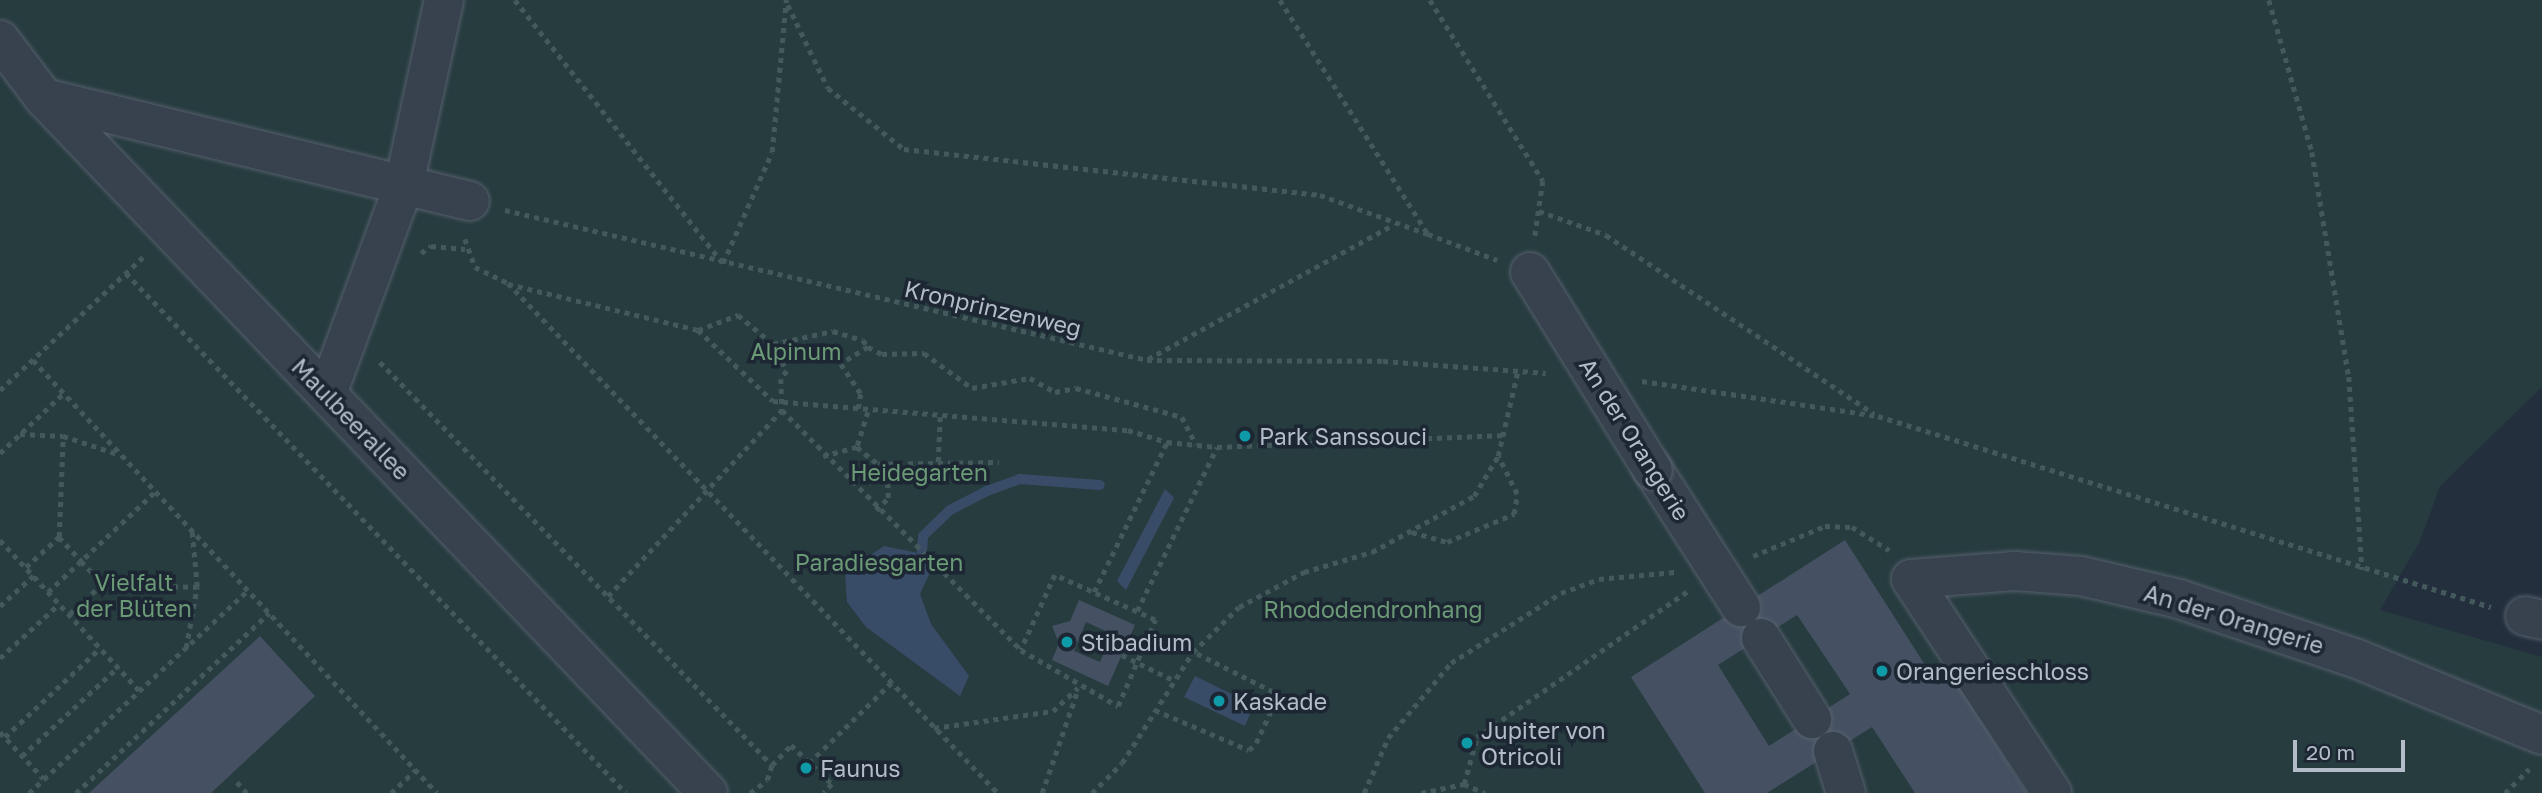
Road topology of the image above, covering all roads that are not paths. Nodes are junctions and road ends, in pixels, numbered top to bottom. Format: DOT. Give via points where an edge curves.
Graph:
graph roads {
  1 [pos="444,0"];
  2 [pos="0,40"];
  3 [pos="44,97"];
  4 [pos="404,185"];
  5 [pos="470,201"];
  6 [pos="1530,272"];
  7 [pos="327,394"];
  8 [pos="1741,607"];
  9 [pos="1761,638"];
  10 [pos="1812,719"];
  11 [pos="2542,735"];
  12 [pos="1833,751"];
  13 [pos="708,793"];
  14 [pos="1846,793"];
  15 [pos="2052,793"];
  1 -- 4 [label="street"];
  2 -- 3 [label="street, Maulbeerallee"];
  3 -- 4 [label="street"];
  3 -- 7 [label="street, Maulbeerallee"];
  4 -- 5 [label="street"];
  4 -- 7 [label="street"];
  6 -- 8 [label="street, An der Orangerie, bridge"];
  7 -- 13 [label="street, Maulbeerallee"];
  9 -- 10 [label="street"];
  11 -- 15 [label="street, An der Orangerie" via="2357,659 2179,599 2081,576 2015,571 1911,579"];
  12 -- 14 [label="street"];
}
